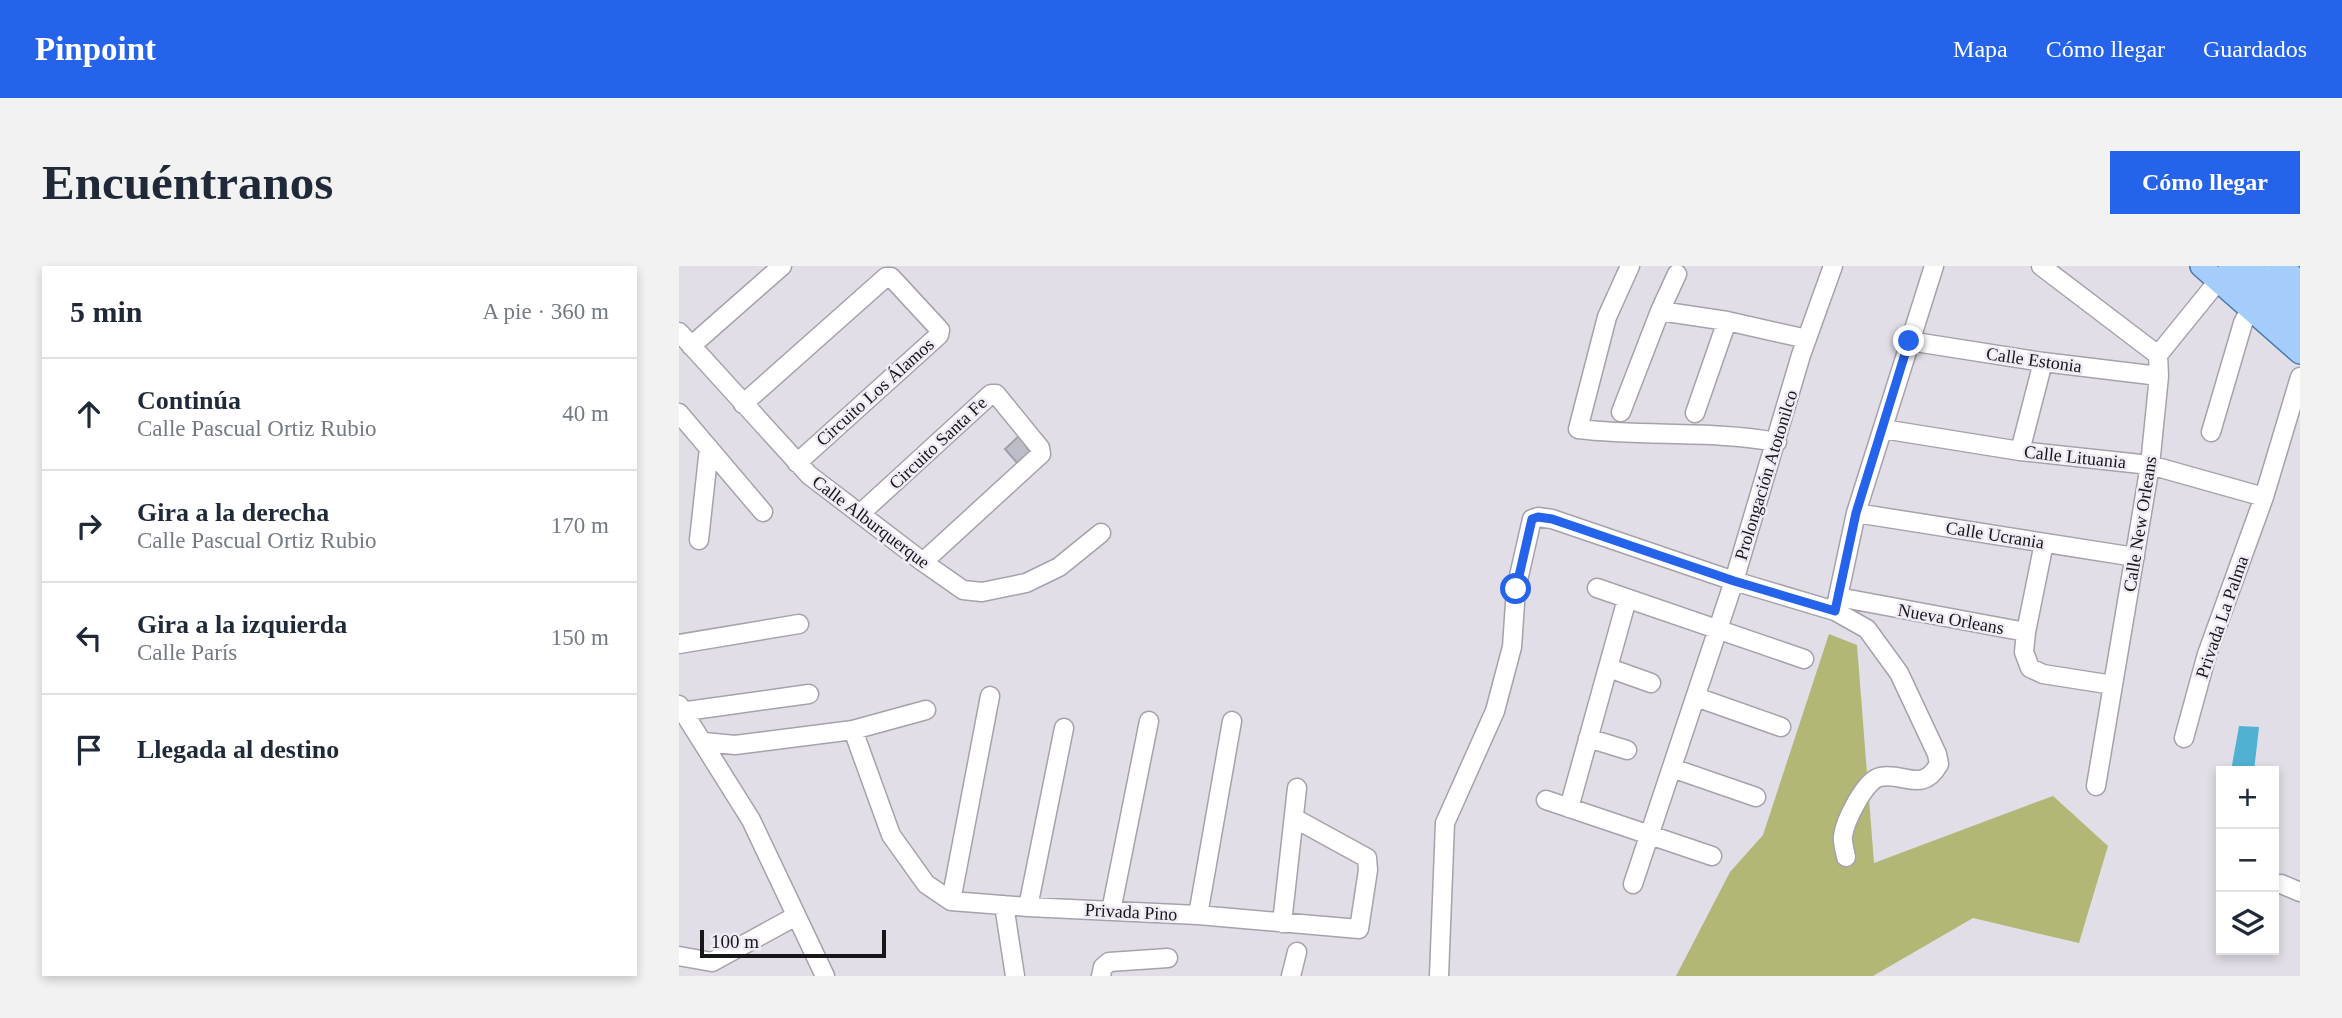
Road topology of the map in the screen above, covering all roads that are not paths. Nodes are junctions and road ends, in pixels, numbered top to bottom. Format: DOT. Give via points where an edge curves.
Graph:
graph roads {
  1 [pos="782,266"];
  2 [pos="1630,266"];
  3 [pos="1833,266"];
  4 [pos="1934,266"];
  5 [pos="2201,266"];
  6 [pos="2255,266"];
  7 [pos="2038,267"];
  8 [pos="1677,274"];
  9 [pos="2224,274"];
  10 [pos="2294,284"];
  11 [pos="2250,309"];
  12 [pos="1660,311"];
  13 [pos="1727,321"];
  14 [pos="2300,331"];
  15 [pos="685,339"];
  16 [pos="1807,339"];
  17 [pos="1909,341"];
  18 [pos="2300,353"];
  19 [pos="2158,355"];
  20 [pos="2043,362"];
  21 [pos="2159,376"];
  22 [pos="2300,377"];
  23 [pos="743,404"];
  24 [pos="1621,412"];
  25 [pos="679,413"];
  26 [pos="1695,413"];
  27 [pos="1883,429"];
  28 [pos="2211,432"];
  29 [pos="1777,442"];
  30 [pos="709,448"];
  31 [pos="2019,451"];
  32 [pos="797,463"];
  33 [pos="2150,465"];
  34 [pos="2265,496"];
  35 [pos="763,512"];
  36 [pos="861,513"];
  37 [pos="1856,513"];
  38 [pos="1101,533"];
  39 [pos="699,540"];
  40 [pos="2043,543"];
  41 [pos="2135,557"];
  42 [pos="923,562"];
  43 [pos="1734,581"];
  44 [pos="1597,587"];
  45 [pos="1627,598"];
  46 [pos="1836,604"];
  47 [pos="799,624"];
  48 [pos="1719,629"];
  49 [pos="2026,632"];
  50 [pos="679,644"];
  51 [pos="1804,659"];
  52 [pos="1609,668"];
  53 [pos="1651,682"];
  54 [pos="2113,685"];
  55 [pos="809,694"];
  56 [pos="990,696"];
  57 [pos="1696,697"];
  58 [pos="680,710"];
  59 [pos="926,710"];
  60 [pos="1232,720"];
  61 [pos="1149,721"];
  62 [pos="1781,727"];
  63 [pos="1064,728"];
  64 [pos="853,730"];
  65 [pos="1588,738"];
  66 [pos="2184,738"];
  67 [pos="704,741"];
  68 [pos="1627,750"];
  69 [pos="1672,768"];
  70 [pos="2096,786"];
  71 [pos="1297,788"];
  72 [pos="1756,797"];
  73 [pos="1546,800"];
  74 [pos="1569,808"];
  75 [pos="1294,818"];
  76 [pos="1649,836"];
  77 [pos="1712,856"];
  78 [pos="1846,857"];
  79 [pos="1633,884"];
  80 [pos="2281,884"];
  81 [pos="2300,892"];
  82 [pos="951,901"];
  83 [pos="1004,905"];
  84 [pos="1028,907"];
  85 [pos="1111,911"];
  86 [pos="1198,915"];
  87 [pos="796,916"];
  88 [pos="1282,923"];
  89 [pos="1297,952"];
  90 [pos="679,956"];
  91 [pos="1168,958"];
  92 [pos="716,969"];
  93 [pos="825,976"];
  94 [pos="1015,976"];
  95 [pos="1101,976"];
  96 [pos="1290,976"];
  97 [pos="1439,976"];
  1 -- 15 [label="street"];
  2 -- 29 [label="street" via="1608,317 1579,429 1624,435 1740,436"];
  3 -- 16 [label="street, Prolongación Atotonilco"];
  4 -- 17 [label="street"];
  5 -- 9 [label="main road"];
  6 -- 10 [label="main road"];
  7 -- 19 [label="street"];
  8 -- 12 [label="street"];
  9 -- 11 [label="main road"];
  9 -- 14 [label="main road"];
  9 -- 19 [label="street"];
  11 -- 18 [label="main road"];
  11 -- 28 [label="street"];
  12 -- 13 [label="street"];
  12 -- 24 [label="street"];
  13 -- 16 [label="street"];
  13 -- 26 [label="street"];
  15 -- 23 [label="street, Calle Alburquerque"];
  16 -- 29 [label="street, Prolongación Atotonilco"];
  17 -- 20 [label="street, Calle Estonia"];
  17 -- 27 [label="street"];
  19 -- 21 [label="street, Calle New Orleans"];
  20 -- 21 [label="street, Calle Estonia"];
  20 -- 31 [label="street"];
  21 -- 33 [label="street, Calle New Orleans"];
  22 -- 34 [label="street, Privada La Palma"];
  23 -- 32 [label="street, Calle Alburquerque"];
  23 -- 32 [label="street, Circuito Los Álamos" via="886,277 891,277 940,330"];
  25 -- 30 [label="street"];
  27 -- 31 [label="street, Calle Lituania"];
  27 -- 37 [label="street"];
  29 -- 43 [label="street, Prolongación Atotonilco"];
  30 -- 35 [label="street"];
  30 -- 39 [label="street"];
  31 -- 33 [label="street, Calle Lituania"];
  32 -- 36 [label="street, Calle Alburquerque"];
  33 -- 34 [label="street, Calle Lituania"];
  33 -- 41 [label="street, Calle New Orleans"];
  34 -- 66 [label="street, Privada La Palma" via="2207,654"];
  36 -- 42 [label="street, Calle Alburquerque"];
  36 -- 42 [label="street, Circuito Santa Fe" via="996,394 1041,454"];
  37 -- 40 [label="street, Calle Ucrania"];
  37 -- 46 [label="street"];
  38 -- 42 [label="street, Calle Alburquerque" via="1059,567 1026,583 982,592 963,590"];
  40 -- 41 [label="street, Calle Ucrania"];
  40 -- 49 [label="street"];
  41 -- 54 [label="street, Calle New Orleans"];
  43 -- 46 [label="street"];
  43 -- 48 [label="street, Prolongación Atotonilco"];
  43 -- 97 [label="street" via="1552,519 1532,519 1516,589 1512,647 1495,711 1445,822"];
  44 -- 45 [label="street"];
  45 -- 48 [label="street"];
  45 -- 52 [label="street"];
  46 -- 49 [label="street, Nueva Orleans"];
  46 -- 78 [label="street" via="1867,629 1899,673 1939,764 1933,775 1920,781 1881,777 1873,781 1850,812 1842,838"];
  47 -- 50 [label="street"];
  48 -- 51 [label="street"];
  48 -- 57 [label="street, Prolongación Atotonilco"];
  49 -- 54 [label="street, Nueva Orleans" via="2024,652 2030,667 2043,674"];
  52 -- 53 [label="street"];
  52 -- 65 [label="street"];
  54 -- 70 [label="street, Calle New Orleans"];
  55 -- 58 [label="street"];
  56 -- 82 [label="street"];
  57 -- 62 [label="street"];
  57 -- 69 [label="street, Prolongación Atotonilco"];
  58 -- 67 [label="street"];
  59 -- 64 [label="street"];
  60 -- 86 [label="street"];
  61 -- 85 [label="street"];
  63 -- 84 [label="street"];
  64 -- 67 [label="street" via="735,745"];
  64 -- 82 [label="street" via="891,835 926,884"];
  65 -- 68 [label="street"];
  65 -- 74 [label="street"];
  67 -- 87 [label="street" via="751,820"];
  69 -- 72 [label="street"];
  69 -- 76 [label="street, Prolongación Atotonilco"];
  71 -- 75 [label="street"];
  73 -- 74 [label="street"];
  74 -- 76 [label="street"];
  75 -- 88 [label="street"];
  75 -- 88 [label="street, Privada Pino" via="1367,858 1368,870 1359,929"];
  76 -- 77 [label="street"];
  76 -- 79 [label="street, Prolongación Atotonilco"];
  80 -- 81 [label="street"];
  82 -- 83 [label="street, Privada Pino"];
  83 -- 84 [label="street, Privada Pino"];
  83 -- 94 [label="street"];
  84 -- 85 [label="street, Privada Pino"];
  85 -- 86 [label="street, Privada Pino"];
  86 -- 88 [label="street, Privada Pino"];
  87 -- 92 [label="street"];
  87 -- 93 [label="street"];
  89 -- 96 [label="street"];
  90 -- 92 [label="street"];
  91 -- 95 [label="street" via="1109,962"];
}
